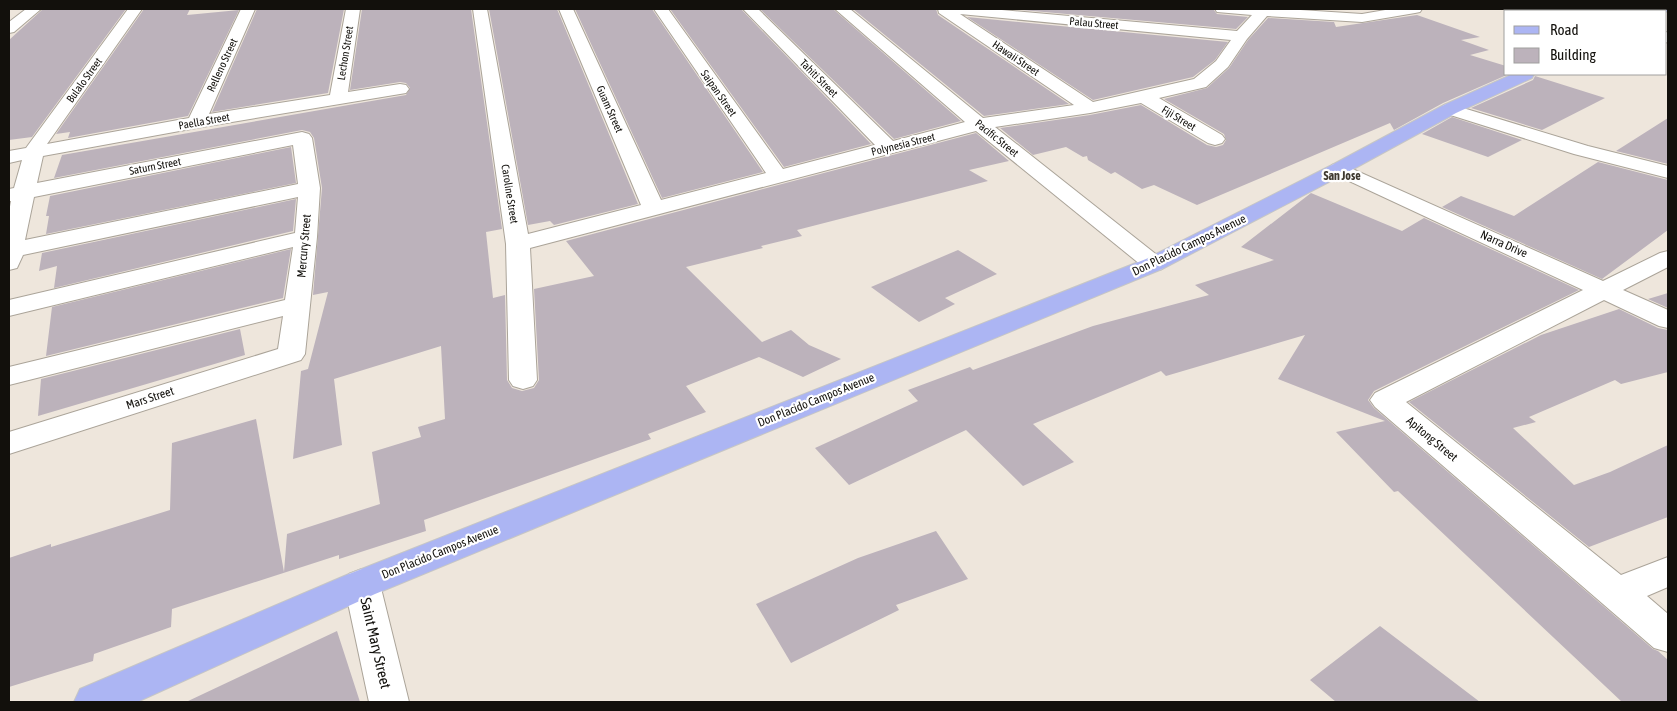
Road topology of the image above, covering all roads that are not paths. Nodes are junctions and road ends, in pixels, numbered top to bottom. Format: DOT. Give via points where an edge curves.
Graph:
graph roads {
  1 [pos="34,9"];
  2 [pos="135,9"];
  3 [pos="248,9"];
  4 [pos="353,9"];
  5 [pos="480,9"];
  6 [pos="566,9"];
  7 [pos="661,9"];
  8 [pos="750,9"];
  9 [pos="842,9"];
  10 [pos="942,9"];
  11 [pos="947,9"];
  12 [pos="1222,9"];
  13 [pos="1415,9"];
  14 [pos="1263,12"];
  15 [pos="9,29"];
  16 [pos="1241,36"];
  17 [pos="1524,75"];
  18 [pos="400,89"];
  19 [pos="1144,97"];
  20 [pos="338,98"];
  21 [pos="1090,108"];
  22 [pos="1450,109"];
  23 [pos="196,122"];
  24 [pos="979,124"];
  25 [pos="302,138"];
  26 [pos="1215,139"];
  27 [pos="889,148"];
  28 [pos="35,152"];
  29 [pos="9,157"];
  30 [pos="1339,169"];
  31 [pos="1668,172"];
  32 [pos="778,176"];
  33 [pos="309,188"];
  34 [pos="16,193"];
  35 [pos="654,210"];
  36 [pos="306,236"];
  37 [pos="518,244"];
  38 [pos="10,256"];
  39 [pos="1668,258"];
  40 [pos="1154,264"];
  41 [pos="1604,290"];
  42 [pos="298,305"];
  43 [pos="9,308"];
  44 [pos="1668,320"];
  45 [pos="290,354"];
  46 [pos="9,376"];
  47 [pos="523,380"];
  48 [pos="9,443"];
  49 [pos="1668,571"];
  50 [pos="362,584"];
  51 [pos="1617,593"];
  52 [pos="1668,636"];
  53 [pos="94,702"];
  54 [pos="389,702"];
  1 -- 15 [label="street"];
  2 -- 28 [label="street, Bulalo Street" via="37,144"];
  3 -- 23 [label="street, Relleno Street"];
  4 -- 20 [label="street, Lechon Street"];
  5 -- 37 [label="street, Caroline Street"];
  6 -- 35 [label="street, Guam Street"];
  7 -- 32 [label="street, Saipan Street"];
  8 -- 27 [label="street, Tahiti Street"];
  9 -- 24 [label="street, Pacific Street"];
  10 -- 21 [label="street, Hawaii Street"];
  11 -- 16 [label="street, Palau Street"];
  12 -- 14 [label="street"];
  13 -- 14 [label="street" via="1362,18"];
  14 -- 16 [label="street, Polynesia Street"];
  16 -- 19 [label="street, Polynesia Street" via="1222,64 1200,83"];
  17 -- 22 [label="main road, Don Placido Campos Avenue"];
  18 -- 20 [label="street, Paella Street"];
  19 -- 21 [label="street, Polynesia Street"];
  19 -- 26 [label="street, Fiji Street"];
  20 -- 23 [label="street, Paella Street"];
  21 -- 24 [label="street, Polynesia Street"];
  22 -- 30 [label="main road, Don Placido Campos Avenue"];
  22 -- 31 [label="street" via="1581,150"];
  23 -- 28 [label="street, Paella Street"];
  24 -- 27 [label="street, Polynesia Street"];
  24 -- 40 [label="street, Pacific Street"];
  25 -- 33 [label="street, Mercury Street"];
  25 -- 34 [label="street, Saturn Street"];
  27 -- 32 [label="street, Polynesia Street"];
  28 -- 29 [label="street, Paella Street"];
  28 -- 34 [label="street, Bulalo Street"];
  30 -- 40 [label="main road, Don Placido Campos Avenue"];
  30 -- 41 [label="street, Narra Drive"];
  32 -- 35 [label="street, Polynesia Street"];
  33 -- 36 [label="street, Mercury Street"];
  33 -- 38 [label="street"];
  34 -- 38 [label="street, Bulalo Street"];
  35 -- 37 [label="street, Polynesia Street"];
  36 -- 42 [label="street, Mercury Street"];
  36 -- 43 [label="street"];
  37 -- 47 [label="street, Caroline Street"];
  39 -- 41 [label="street"];
  40 -- 50 [label="main road, Don Placido Campos Avenue"];
  41 -- 44 [label="street, Narra Drive"];
  41 -- 51 [label="street, Apitong Street" via="1385,400"];
  42 -- 45 [label="street, Mercury Street"];
  42 -- 46 [label="street"];
  45 -- 48 [label="street, Mars Street"];
  49 -- 51 [label="street"];
  50 -- 53 [label="main road, Don Placido Campos Avenue"];
  50 -- 54 [label="street, Saint Mary Street"];
  51 -- 52 [label="street, Apitong Street"];
}
